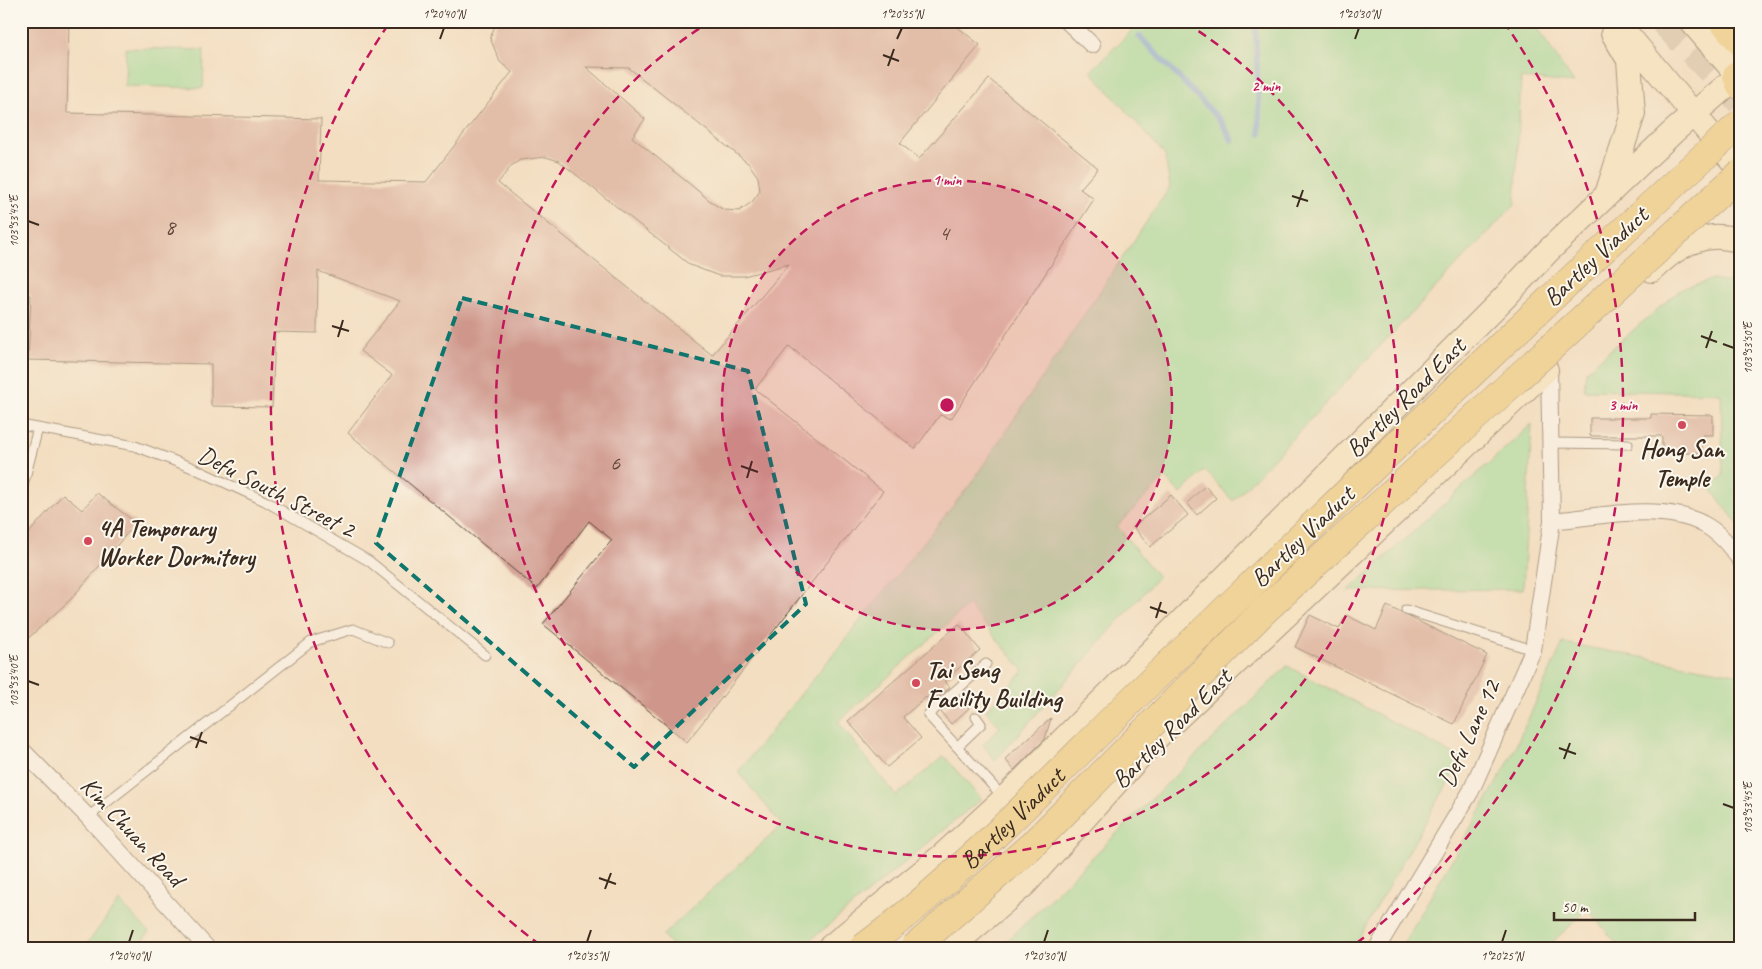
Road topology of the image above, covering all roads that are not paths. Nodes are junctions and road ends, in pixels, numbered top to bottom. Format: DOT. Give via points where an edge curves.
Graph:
graph roads {
  1 [pos="1067,21"];
  2 [pos="1607,21"];
  3 [pos="1616,21"];
  4 [pos="1691,21"];
  5 [pos="1723,21"];
  6 [pos="1741,42"];
  7 [pos="1092,45"];
  8 [pos="1740,79"];
  9 [pos="1694,114"];
  10 [pos="1741,123"];
  11 [pos="1741,172"];
  12 [pos="1606,198"];
  13 [pos="1741,240"];
  14 [pos="1549,368"];
  15 [pos="1528,387"];
  16 [pos="1550,405"];
  17 [pos="21,425"];
  18 [pos="38,428"];
  19 [pos="1550,443"];
  20 [pos="1628,444"];
  21 [pos="21,493"];
  22 [pos="1552,521"];
  23 [pos="1264,538"];
  24 [pos="1741,561"];
  25 [pos="1307,595"];
  26 [pos="1406,610"];
  27 [pos="388,642"];
  28 [pos="1533,650"];
  29 [pos="486,655"];
  30 [pos="986,664"];
  31 [pos="976,717"];
  32 [pos="957,747"];
  33 [pos="21,749"];
  34 [pos="1004,799"];
  35 [pos="88,817"];
  36 [pos="844,945"];
  37 [pos="207,948"];
  38 [pos="881,948"];
  39 [pos="914,948"];
  40 [pos="950,948"];
  41 [pos="1377,948"];
  1 -- 7 [label="street"];
  2 -- 12 [label="main road" via="1629,60 1633,114"];
  3 -- 9 [label="main road"];
  4 -- 8 [label="main road"];
  5 -- 6 [label="highway"];
  8 -- 9 [label="main road, Bartley Road East"];
  9 -- 11 [label="main road"];
  9 -- 12 [label="main road, Bartley Road East"];
  10 -- 36 [label="highway, Bartley Viaduct, bridge" via="1612,239 1127,704 987,845 898,922"];
  11 -- 39 [label="highway, Bartley Viaduct, bridge" via="1265,610 1032,845"];
  12 -- 23 [label="main road, Bartley Road East" via="1548,251"];
  13 -- 14 [label="main road, Bartley Road East" via="1714,237 1684,246 1663,260"];
  14 -- 15 [label="main road, Bartley Road East"];
  14 -- 16 [label="street, Defu Lane 12"];
  15 -- 16 [label="street"];
  15 -- 25 [label="main road, Bartley Road East"];
  16 -- 19 [label="street, Defu Lane 12"];
  17 -- 18 [label="lane, Defu South Street 2"];
  18 -- 21 [label="lane"];
  18 -- 29 [label="lane, Defu South Street 2" via="134,446 193,468 265,501 369,561"];
  19 -- 20 [label="lane"];
  19 -- 22 [label="street, Defu Lane 12"];
  22 -- 24 [label="street" via="1640,513 1672,514 1703,524 1726,540"];
  22 -- 28 [label="street, Defu Lane 12"];
  23 -- 25 [label="main road" via="1262,567 1269,580 1281,591"];
  23 -- 34 [label="main road, Bartley Road East"];
  25 -- 40 [label="main road, Bartley Road East" via="1157,738 1025,884"];
  26 -- 28 [label="lane"];
  27 -- 35 [label="lane" via="354,629 311,642"];
  28 -- 41 [label="street, Defu Lane 12" via="1471,791"];
  30 -- 32 [label="lane" via="928,715"];
  31 -- 32 [label="lane" via="982,724"];
  32 -- 34 [label="lane"];
  33 -- 35 [label="street, Kim Chuan Road"];
  34 -- 36 [label="main road, Bartley Road East"];
  35 -- 37 [label="street, Kim Chuan Road"];
  36 -- 38 [label="main road" via="863,937"];
}
